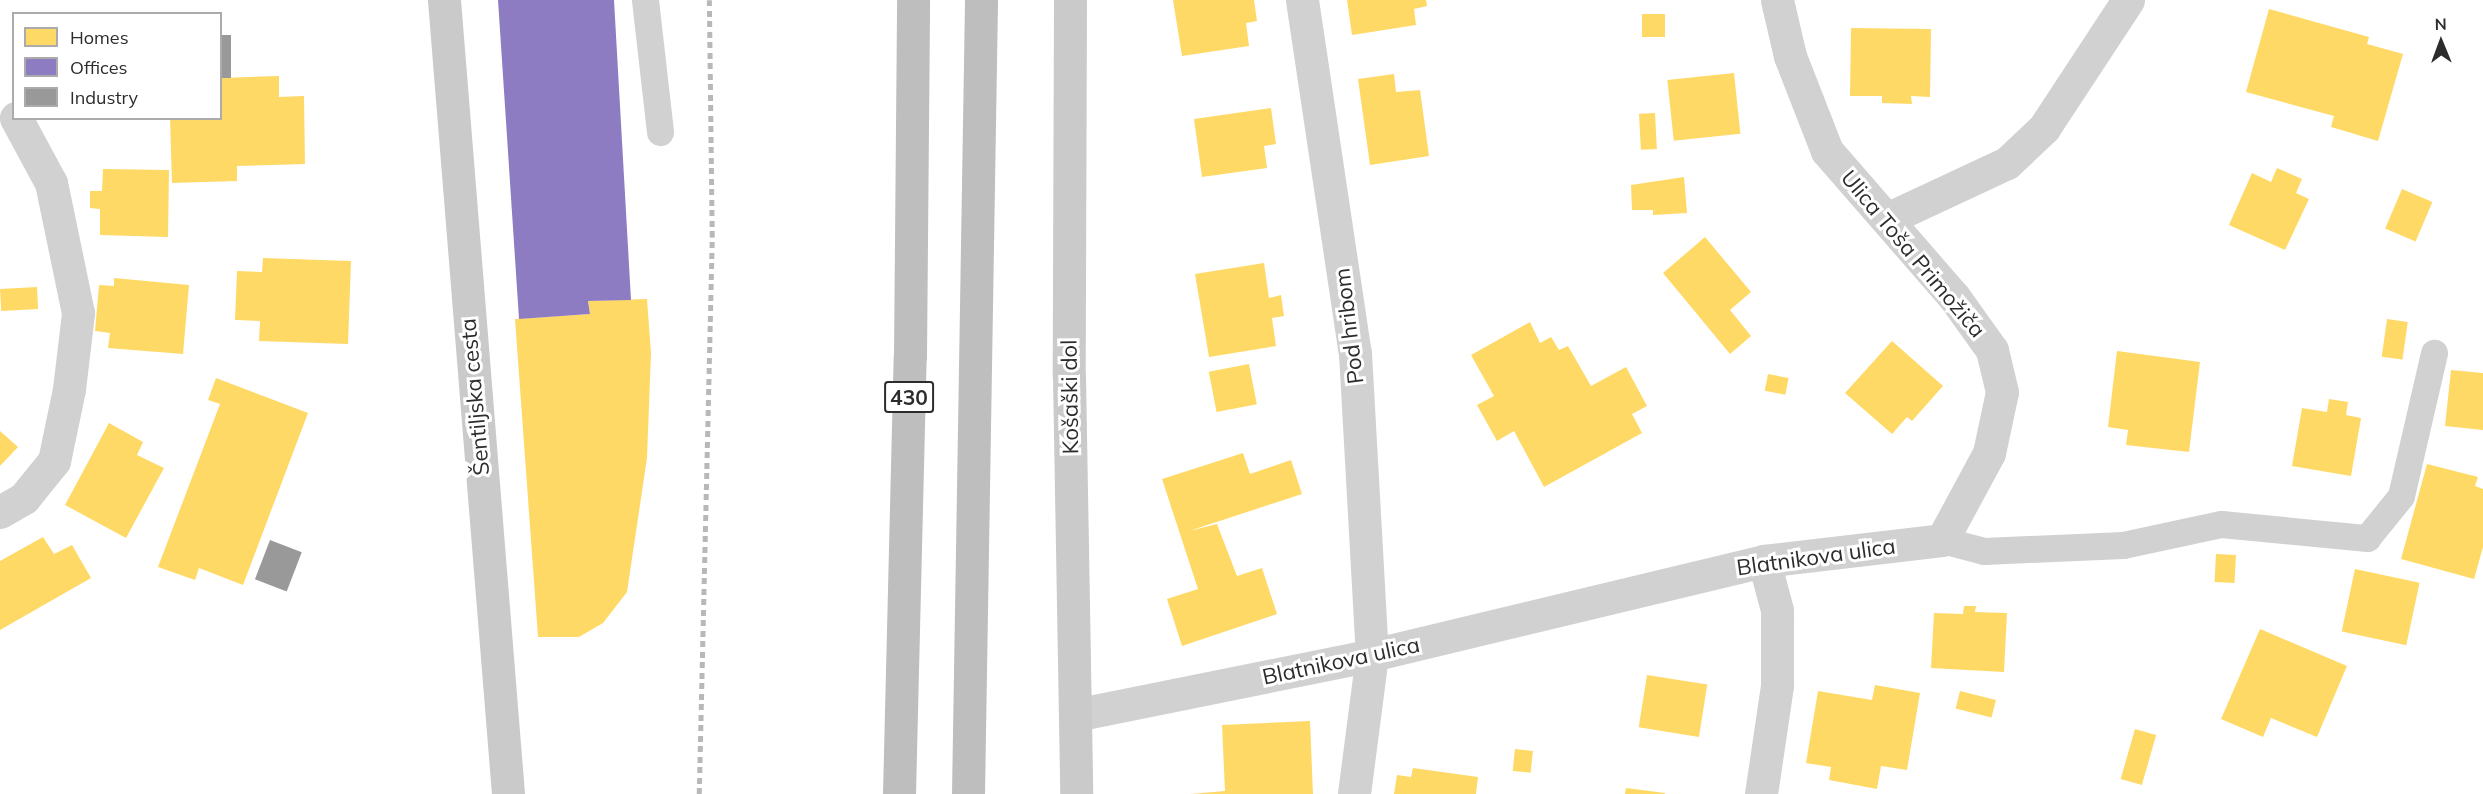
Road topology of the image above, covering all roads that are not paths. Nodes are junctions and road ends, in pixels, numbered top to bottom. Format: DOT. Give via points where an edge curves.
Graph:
graph roads {
  1 [pos="444,0"];
  2 [pos="645,0"];
  3 [pos="913,0"];
  4 [pos="981,0"];
  5 [pos="1070,0"];
  6 [pos="1302,0"];
  7 [pos="1777,0"];
  8 [pos="2128,0"];
  9 [pos="0,97"];
  10 [pos="12,113"];
  11 [pos="17,120"];
  12 [pos="660,132"];
  13 [pos="1889,218"];
  14 [pos="2434,353"];
  15 [pos="0,512"];
  16 [pos="1942,540"];
  17 [pos="1764,561"];
  18 [pos="1372,655"];
  19 [pos="1075,715"];
  20 [pos="508,794"];
  21 [pos="899,794"];
  22 [pos="968,794"];
  23 [pos="1076,794"];
  24 [pos="1354,794"];
  25 [pos="1761,794"];
  1 -- 20 [label="street, Šentiljska cesta"];
  2 -- 12 [label="lane"];
  3 -- 21 [label="highway, 430" via="910,356"];
  4 -- 22 [label="highway"];
  5 -- 19 [label="street, Košaški dol"];
  6 -- 18 [label="street, Pod hribom" via="1355,353"];
  7 -- 13 [label="street, Ulica Toša Primožiča" via="1790,56 1827,151"];
  8 -- 13 [label="street" via="2044,128 2007,163"];
  9 -- 10 [label="street"];
  11 -- 15 [label="street" via="51,183 78,314 69,389 54,461 24,498"];
  13 -- 16 [label="street, Ulica Toša Primožiča" via="1992,350 2002,392 1989,453"];
  14 -- 16 [label="lane, Blatnikova ulica" via="2401,496 2367,538 2221,524 2123,545 1984,551"];
  16 -- 17 [label="street, Blatnikova ulica"];
  17 -- 18 [label="street, Blatnikova ulica"];
  17 -- 25 [label="street" via="1777,610 1777,685"];
  18 -- 19 [label="street, Blatnikova ulica"];
  18 -- 24 [label="street, Pod hribom"];
  19 -- 23 [label="street, Košaški dol"];
}
